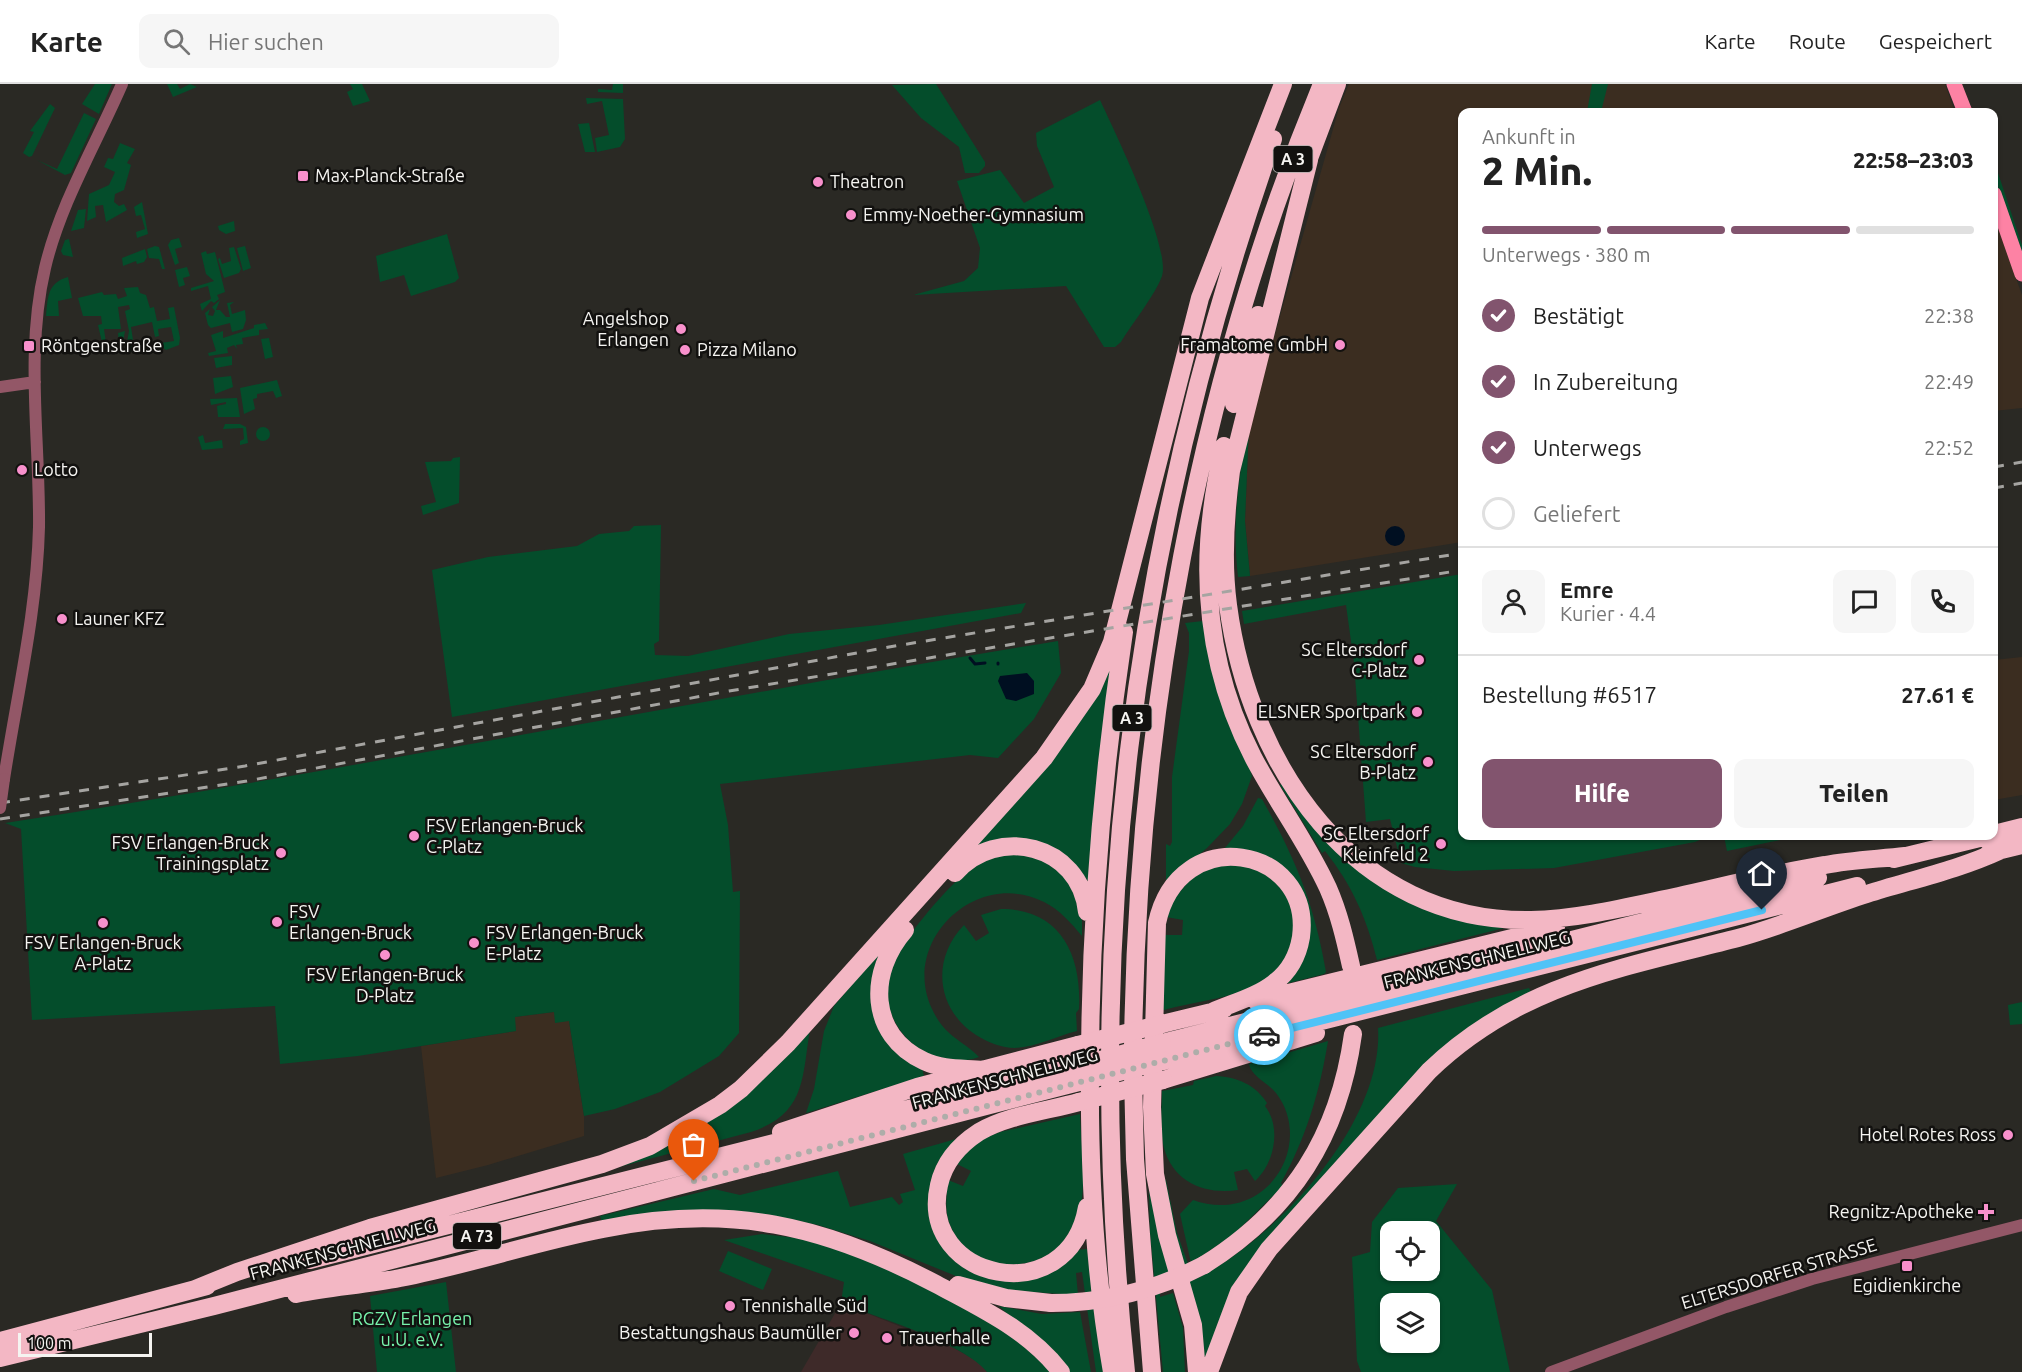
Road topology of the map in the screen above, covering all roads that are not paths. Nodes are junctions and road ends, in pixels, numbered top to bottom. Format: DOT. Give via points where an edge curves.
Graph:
graph roads {
  1 [pos="122,84"];
  2 [pos="1283,84"];
  3 [pos="1293,84"];
  4 [pos="1322,84"];
  5 [pos="1337,84"];
  6 [pos="1954,84"];
  7 [pos="1963,108"];
  8 [pos="1309,160"];
  9 [pos="1998,205"];
  10 [pos="2022,274"];
  11 [pos="35,382"];
  12 [pos="0,387"];
  13 [pos="1136,547"];
  14 [pos="0,808"];
  15 [pos="2022,827"];
  16 [pos="1971,840"];
  17 [pos="1997,842"];
  18 [pos="2022,845"];
  19 [pos="1905,856"];
  20 [pos="1644,903"];
  21 [pos="1351,966"];
  22 [pos="1090,981"];
  23 [pos="1434,991"];
  24 [pos="1212,1012"];
  25 [pos="1353,1034"];
  26 [pos="1162,1052"];
  27 [pos="983,1070"];
  28 [pos="1079,1074"];
  29 [pos="1090,1140"];
  30 [pos="703,1161"];
  31 [pos="2022,1225"];
  32 [pos="914,1271"];
  33 [pos="195,1289"];
  34 [pos="214,1306"];
  35 [pos="0,1341"];
  36 [pos="0,1358"];
  37 [pos="1061,1372"];
  38 [pos="1112,1372"];
  39 [pos="1126,1372"];
  40 [pos="1152,1372"];
  41 [pos="1197,1372"];
  42 [pos="1209,1372"];
  43 [pos="1551,1372"];
  1 -- 11 [label="street" via="68,204 45,267 37,319"];
  2 -- 13 [label="highway" via="1200,298"];
  3 -- 39 [label="highway, A 3" via="1238,241 1187,430 1144,630 1129,735 1116,870 1109,1066 1113,1211"];
  4 -- 40 [label="highway, A 3" via="1267,235 1208,440 1183,552 1146,793 1133,1059 1136,1159"];
  5 -- 8 [label="highway"];
  6 -- 7 [label="main road"];
  8 -- 20 [label="highway" via="1238,436 1226,511 1225,571 1232,628 1240,668 1267,739 1294,788 1330,836 1368,869 1405,891 1453,910 1513,920 1569,917"];
  8 -- 21 [label="highway" via="1245,356 1215,480 1206,580 1217,656 1235,716 1253,757 1329,889"];
  9 -- 10 [label="main road"];
  11 -- 12 [label="street"];
  11 -- 14 [label="street, bridge" via="38,549"];
  13 -- 22 [label="highway" via="1109,728 1095,874"];
  13 -- 33 [label="highway" via="1112,642 1092,689 1050,750 788,1043 741,1089 692,1124 602,1164 370,1228"];
  15 -- 17 [label="highway, FRANKENSCHNELLWEG / A 73"];
  16 -- 19 [label="highway, FRANKENSCHNELLWEG / A 73"];
  17 -- 18 [label="highway, FRANKENSCHNELLWEG / A 73"];
  17 -- 23 [label="highway, FRANKENSCHNELLWEG / A 73"];
  17 -- 42 [label="highway" via="1978,861 1865,894 1741,937 1578,980 1492,1021 1442,1058 1269,1249 1239,1292"];
  19 -- 20 [label="highway" via="1828,864"];
  19 -- 26 [label="highway, FRANKENSCHNELLWEG / A 73"];
  20 -- 24 [label="highway"];
  22 -- 27 [label="highway" via="1087,905 1078,882 1059,860 1032,847 1009,845 986,850 960,868 890,948 880,974 879,1004 891,1033 914,1055 940,1067"];
  22 -- 29 [label="highway"];
  23 -- 26 [label="highway, FRANKENSCHNELLWEG / A 73"];
  23 -- 29 [label="highway, bridge" via="1384,1011 1163,1080 989,1127 958,1148 944,1169 938,1197 939,1216 950,1242 972,1263 999,1273 1027,1273 1052,1263 1073,1244 1084,1221"];
  24 -- 27 [label="highway, bridge"];
  24 -- 41 [label="highway" via="1274,983 1293,961 1300,943 1300,914 1289,887 1269,867 1244,857 1217,857 1192,867 1167,895 1157,922 1152,1107 1155,1174 1167,1235 1193,1325"];
  25 -- 32 [label="highway, bridge" via="1336,1109 1300,1178 1253,1230 1204,1265 1130,1294 1051,1303 996,1296"];
  26 -- 28 [label="highway, FRANKENSCHNELLWEG / A 73, bridge"];
  27 -- 30 [label="highway" via="731,1145"];
  28 -- 30 [label="highway, FRANKENSCHNELLWEG / A 73"];
  28 -- 34 [label="highway, FRANKENSCHNELLWEG / A 73"];
  29 -- 38 [label="highway" via="1100,1306"];
  30 -- 33 [label="highway, FRANKENSCHNELLWEG / A 73"];
  31 -- 43 [label="street, ELTERSDORFER STRASSE" via="1812,1279"];
  32 -- 34 [label="highway" via="843,1241 783,1225 727,1218 669,1219 600,1229 399,1278"];
  32 -- 37 [label="highway" via="1000,1317 1039,1348"];
  33 -- 35 [label="highway, FRANKENSCHNELLWEG / A 73"];
  34 -- 36 [label="highway, FRANKENSCHNELLWEG / A 73"];
}
